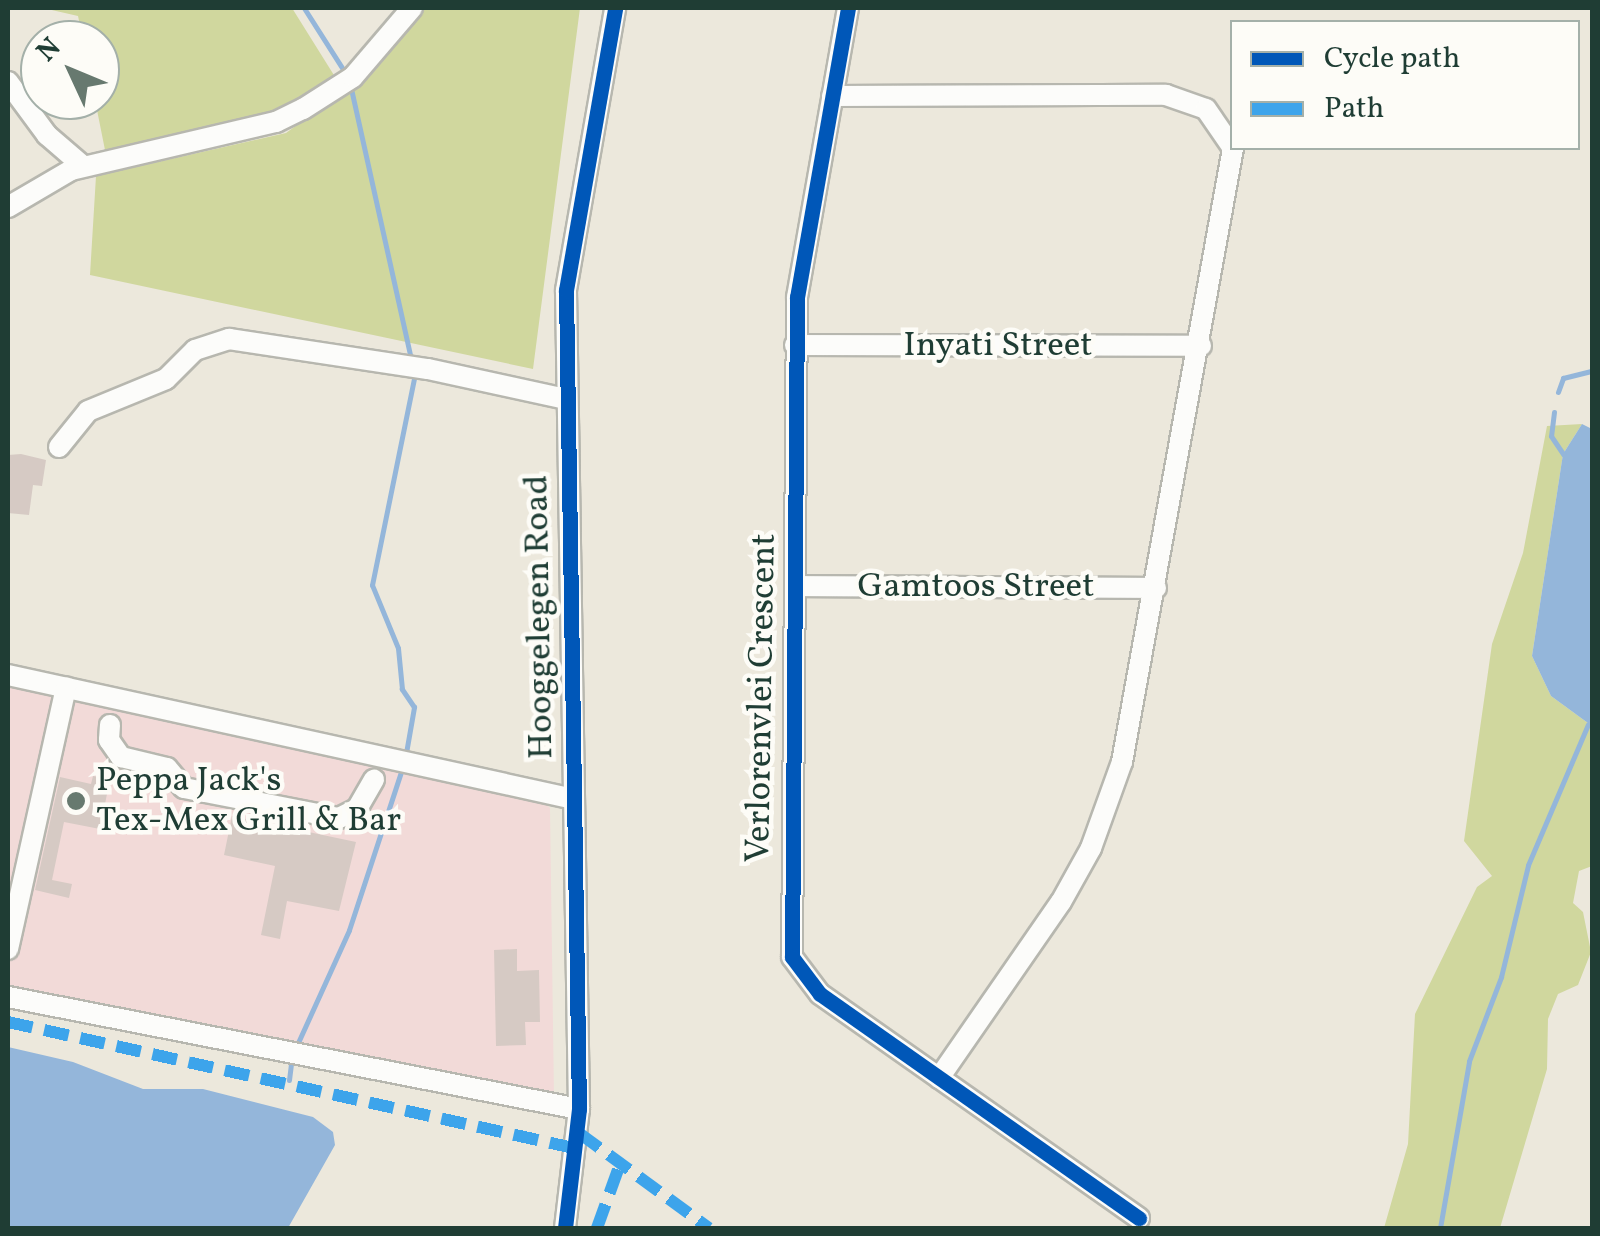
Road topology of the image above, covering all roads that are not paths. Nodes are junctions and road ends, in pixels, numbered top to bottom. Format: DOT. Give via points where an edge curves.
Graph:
graph roads {
  1 [pos="412,8"];
  2 [pos="615,8"];
  3 [pos="848,8"];
  4 [pos="8,82"];
  5 [pos="832,96"];
  6 [pos="1230,144"];
  7 [pos="1232,150"];
  8 [pos="83,166"];
  9 [pos="8,207"];
  10 [pos="795,346"];
  11 [pos="1201,346"];
  12 [pos="566,400"];
  13 [pos="59,448"];
  14 [pos="795,586"];
  15 [pos="1156,588"];
  16 [pos="8,674"];
  17 [pos="66,686"];
  18 [pos="110,725"];
  19 [pos="374,779"];
  20 [pos="574,799"];
  21 [pos="8,949"];
  22 [pos="8,996"];
  23 [pos="938,1078"];
  24 [pos="579,1109"];
  25 [pos="1139,1218"];
  26 [pos="565,1228"];
  1 -- 8 [label="street" via="347,81 276,122"];
  2 -- 12 [label="street, Hooggelegen Road" via="569,258"];
  3 -- 5 [label="street, Verlorenvlei Crescent"];
  4 -- 8 [label="street" via="47,135"];
  5 -- 6 [label="street" via="1166,95 1206,109"];
  5 -- 10 [label="street, Verlorenvlei Crescent"];
  7 -- 11 [label="street"];
  8 -- 9 [label="street"];
  10 -- 11 [label="street, Inyati Street"];
  10 -- 14 [label="street, Verlorenvlei Crescent"];
  11 -- 15 [label="street"];
  12 -- 13 [label="street" via="428,369 229,339 195,350 166,379 88,411"];
  12 -- 20 [label="street, Hooggelegen Road"];
  14 -- 15 [label="street, Gamtoos Street"];
  14 -- 23 [label="street, Verlorenvlei Crescent" via="792,957 820,994"];
  15 -- 23 [label="street" via="1122,762 1090,848"];
  16 -- 17 [label="street"];
  17 -- 20 [label="street"];
  17 -- 21 [label="street"];
  18 -- 19 [label="street" via="109,740 121,757 168,768 184,788 338,818 357,809"];
  20 -- 24 [label="street, Hooggelegen Road"];
  22 -- 24 [label="street"];
  23 -- 25 [label="street, Verlorenvlei Crescent"];
  24 -- 26 [label="street, Hooggelegen Road"];
}
